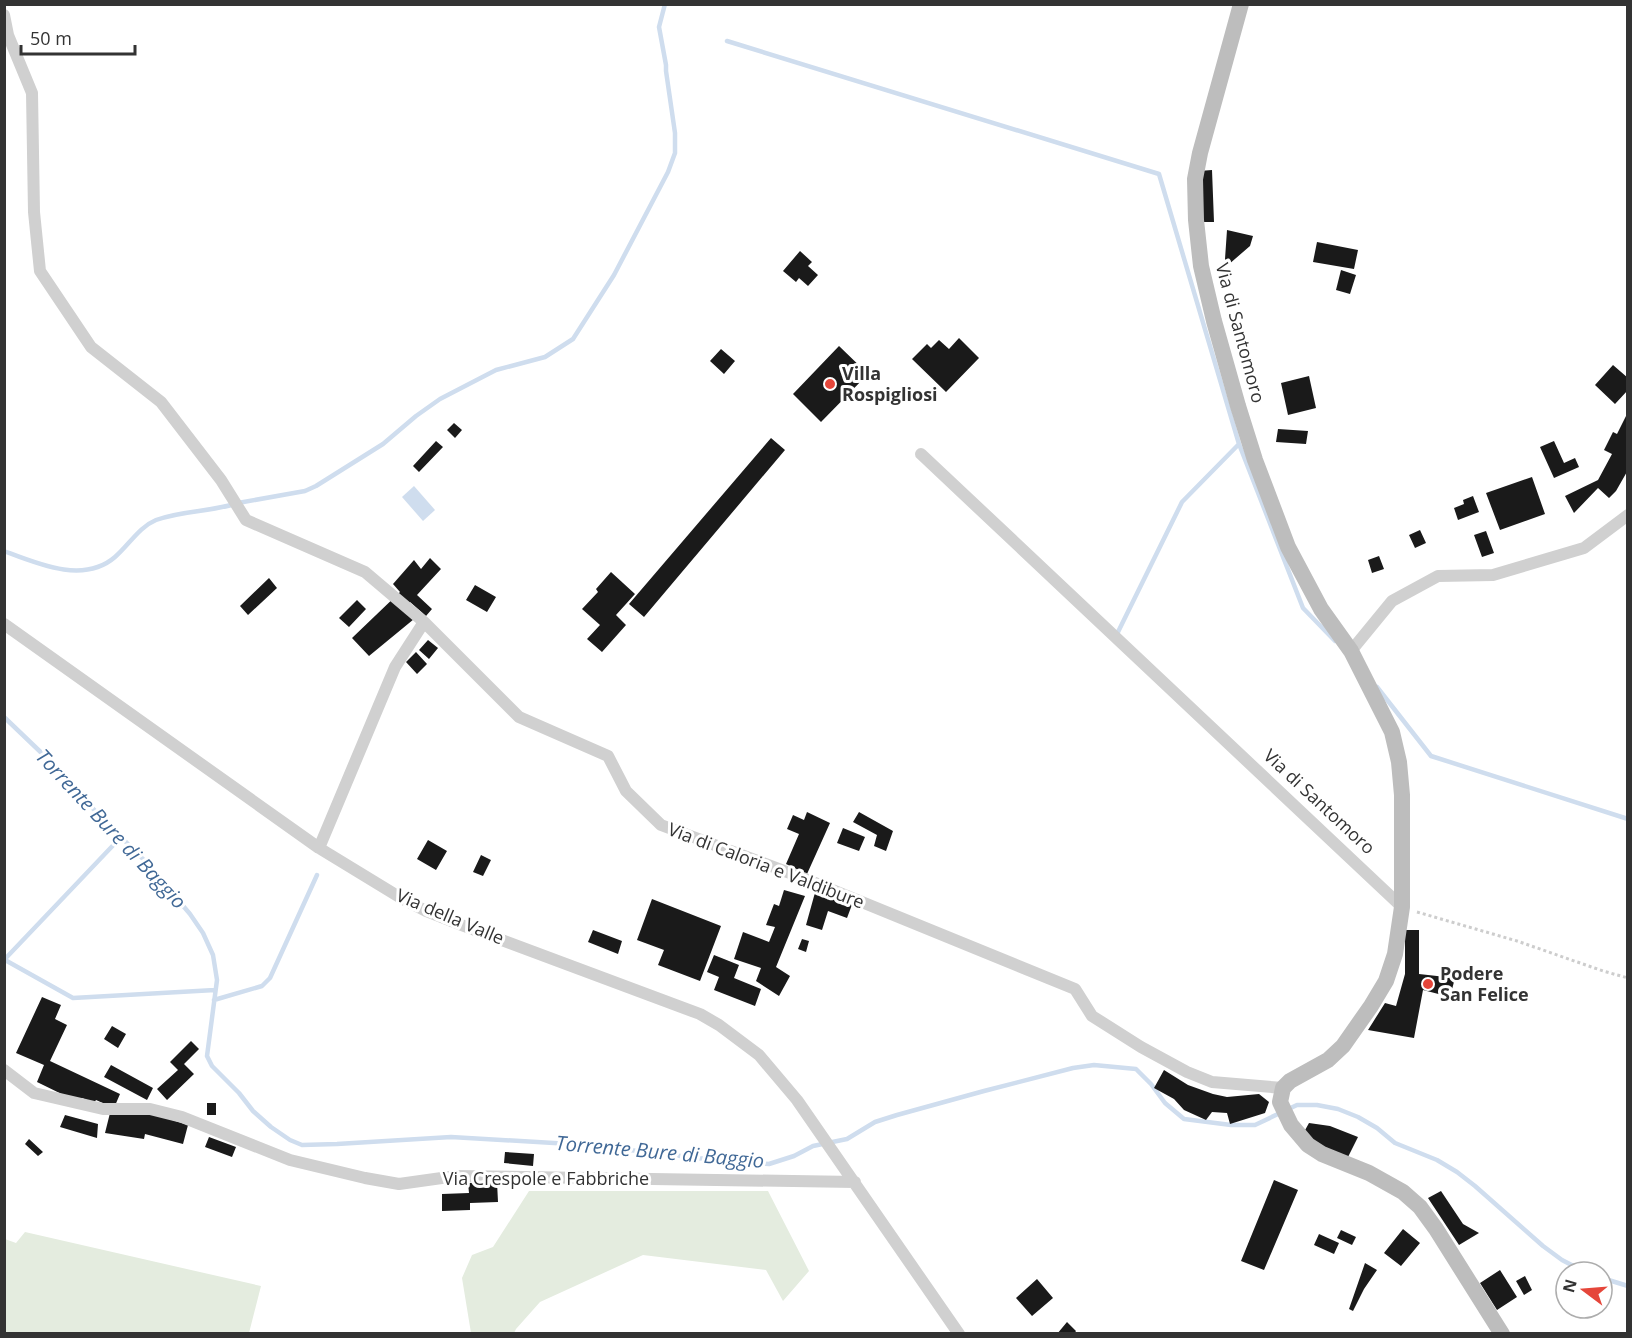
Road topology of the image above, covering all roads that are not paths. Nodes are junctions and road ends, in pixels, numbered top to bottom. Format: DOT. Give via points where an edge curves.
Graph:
graph roads {
  1 [pos="1241,4"];
  2 [pos="4,15"];
  3 [pos="921,454"];
  4 [pos="1628,515"];
  5 [pos="424,622"];
  6 [pos="4,624"];
  7 [pos="1351,651"];
  8 [pos="319,848"];
  9 [pos="1402,907"];
  10 [pos="4,1070"];
  11 [pos="1283,1088"];
  12 [pos="855,1182"];
  13 [pos="959,1334"];
  14 [pos="1502,1334"];
  1 -- 7 [label="main road, Via di Santomoro" via="1195,179 1201,266 1238,406 1288,546 1321,609"];
  2 -- 5 [label="street, Via di Caloria e Valdibure" via="32,93 34,212 40,271 91,347 161,402 246,520 365,572"];
  3 -- 9 [label="street, Via di Santomoro"];
  4 -- 7 [label="street" via="1584,548 1493,575 1438,576 1392,601"];
  5 -- 8 [label="street" via="395,667"];
  5 -- 11 [label="street, Via di Caloria e Valdibure" via="519,717 608,756 626,791 661,825 803,878 1075,989 1092,1016 1187,1072 1212,1082"];
  6 -- 8 [label="street, Via della Valle"];
  7 -- 9 [label="main road, Via di Santomoro" via="1392,732 1399,762"];
  8 -- 12 [label="street, Via della Valle" via="426,911 679,1005 719,1025 773,1070"];
  9 -- 11 [label="main road, Via di Santomoro" via="1395,954 1386,981 1350,1038 1336,1054"];
  10 -- 12 [label="street, Via Crespole e Fabbriche" via="34,1093 103,1109 150,1109 182,1117 290,1160 399,1184 456,1176"];
  11 -- 14 [label="main road" via="1281,1107 1301,1138 1315,1150 1403,1192 1420,1207"];
  12 -- 13 [label="street"];
}
